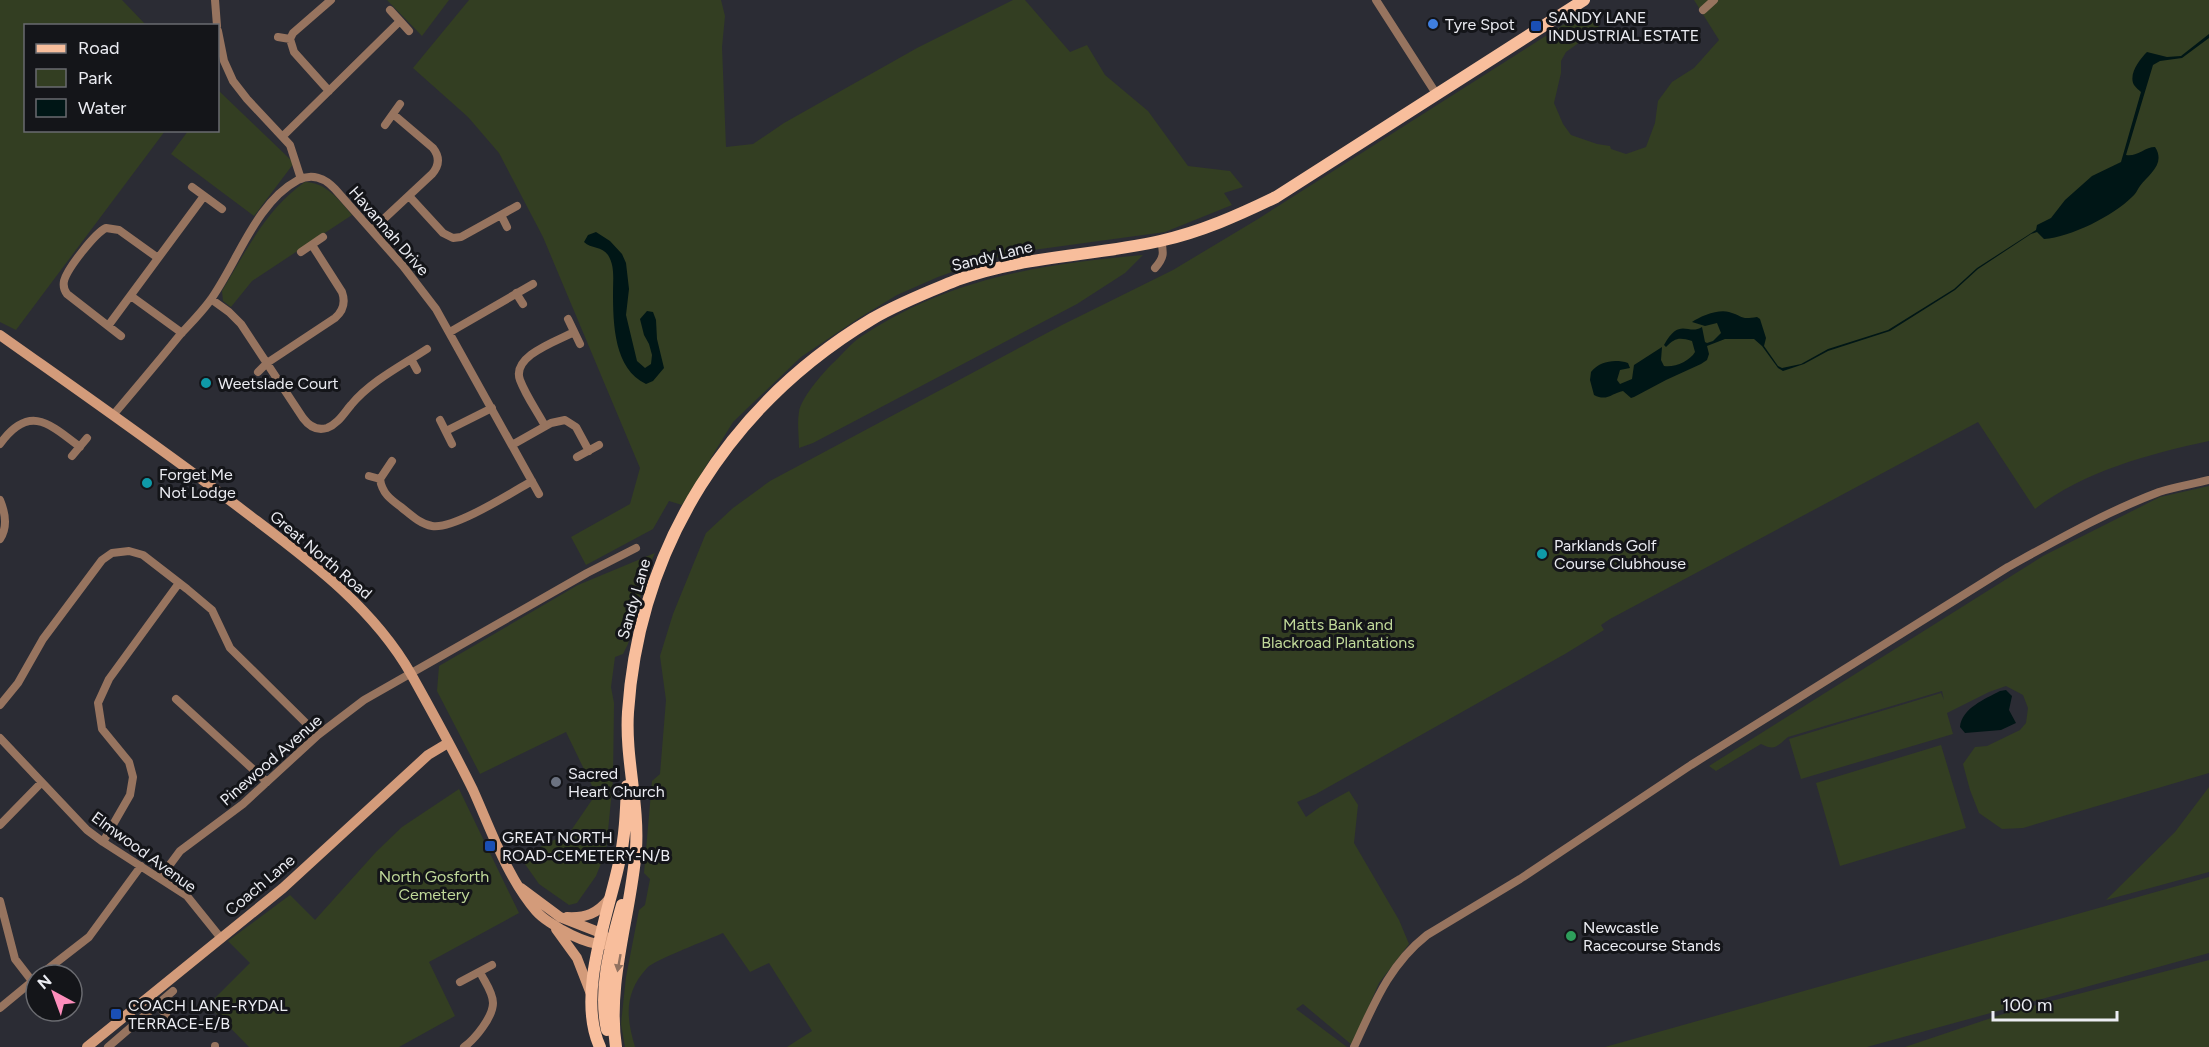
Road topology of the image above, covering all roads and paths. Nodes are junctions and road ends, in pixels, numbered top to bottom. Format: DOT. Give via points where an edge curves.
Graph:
graph roads {
  1 [pos="215,0"];
  2 [pos="331,0"];
  3 [pos="1376,0"];
  4 [pos="1584,0"];
  5 [pos="1714,0"];
  6 [pos="390,10"];
  7 [pos="1703,10"];
  8 [pos="400,21"];
  9 [pos="217,24"];
  10 [pos="409,31"];
  11 [pos="219,36"];
  12 [pos="278,37"];
  13 [pos="290,39"];
  14 [pos="329,91"];
  15 [pos="1437,95"];
  16 [pos="400,104"];
  17 [pos="393,114"];
  18 [pos="385,124"];
  19 [pos="283,136"];
  20 [pos="301,178"];
  21 [pos="192,187"];
  22 [pos="204,196"];
  23 [pos="409,196"];
  24 [pos="517,206"];
  25 [pos="222,209"];
  26 [pos="501,214"];
  27 [pos="507,227"];
  28 [pos="372,230"];
  29 [pos="324,237"];
  30 [pos="1161,241"];
  31 [pos="312,245"];
  32 [pos="301,252"];
  33 [pos="158,258"];
  34 [pos="1155,268"];
  35 [pos="533,284"];
  36 [pos="516,293"];
  37 [pos="131,296"];
  38 [pos="211,299"];
  39 [pos="523,304"];
  40 [pos="568,319"];
  41 [pos="108,326"];
  42 [pos="450,332"];
  43 [pos="574,332"];
  44 [pos="182,333"];
  45 [pos="0,335"];
  46 [pos="121,336"];
  47 [pos="580,344"];
  48 [pos="427,349"];
  49 [pos="411,359"];
  50 [pos="267,363"];
  51 [pos="417,370"];
  52 [pos="258,372"];
  53 [pos="492,408"];
  54 [pos="114,414"];
  55 [pos="440,420"];
  56 [pos="545,426"];
  57 [pos="446,432"];
  58 [pos="87,438"];
  59 [pos="0,444"];
  60 [pos="452,444"];
  61 [pos="512,445"];
  62 [pos="599,446"];
  63 [pos="80,447"];
  64 [pos="589,451"];
  65 [pos="72,456"];
  66 [pos="577,457"];
  67 [pos="392,461"];
  68 [pos="369,476"];
  69 [pos="380,479"];
  70 [pos="2209,480"];
  71 [pos="532,481"];
  72 [pos="539,495"];
  73 [pos="0,500"];
  74 [pos="0,539"];
  75 [pos="636,548"];
  76 [pos="178,583"];
  77 [pos="410,673"];
  78 [pos="176,699"];
  79 [pos="0,705"];
  80 [pos="318,735"];
  81 [pos="0,738"];
  82 [pos="448,743"];
  83 [pos="628,754"];
  84 [pos="267,782"];
  85 [pos="41,783"];
  86 [pos="0,825"];
  87 [pos="102,842"];
  88 [pos="634,864"];
  89 [pos="141,866"];
  90 [pos="160,878"];
  91 [pos="610,898"];
  92 [pos="0,901"];
  93 [pos="556,921"];
  94 [pos="220,937"];
  95 [pos="600,939"];
  96 [pos="612,942"];
  97 [pos="55,963"];
  98 [pos="492,965"];
  99 [pos="24,968"];
  100 [pos="480,972"];
  101 [pos="460,982"];
  102 [pos="24,988"];
  103 [pos="173,991"];
  104 [pos="592,998"];
  105 [pos="157,1004"];
  106 [pos="0,1008"];
  107 [pos="166,1015"];
  108 [pos="87,1047"];
  109 [pos="108,1047"];
  110 [pos="464,1047"];
  111 [pos="600,1047"];
  112 [pos="614,1047"];
  113 [pos="1354,1047"];
  1 -- 9 [label="street"];
  2 -- 13 [label="street"];
  3 -- 15 [label="street"];
  4 -- 15 [label="main road, Sandy Lane"];
  5 -- 7 [label="street"];
  6 -- 8 [label="street"];
  8 -- 10 [label="street"];
  8 -- 14 [label="street"];
  11 -- 19 [label="street" via="233,81"];
  12 -- 13 [label="street"];
  13 -- 14 [label="street" via="294,52"];
  14 -- 19 [label="street"];
  15 -- 30 [label="main road, Sandy Lane" via="1276,197 1223,222"];
  16 -- 17 [label="street"];
  17 -- 18 [label="street"];
  17 -- 23 [label="street" via="433,148 438,158 432,174"];
  19 -- 20 [label="street" via="293,151"];
  20 -- 28 [label="street, Havannah Drive" via="317,177 328,182"];
  20 -- 38 [label="street" via="281,193 261,217"];
  21 -- 22 [label="street"];
  22 -- 25 [label="street"];
  22 -- 33 [label="street"];
  23 -- 26 [label="street" via="442,233 453,238"];
  23 -- 28 [label="street"];
  24 -- 26 [label="street"];
  26 -- 27 [label="street"];
  28 -- 42 [label="street, Havannah Drive" via="422,290"];
  29 -- 31 [label="street"];
  30 -- 34 [label="street" via="1164,253"];
  30 -- 83 [label="main road, Sandy Lane" via="994,269 961,279 872,319 812,360 772,396 730,442 706,477 664,555 652,585 637,651 628,710"];
  31 -- 32 [label="street"];
  31 -- 50 [label="street" via="342,292 342,309 335,318"];
  33 -- 37 [label="street"];
  33 -- 41 [label="street" via="119,230 106,228 95,236 64,281 67,294"];
  35 -- 36 [label="street"];
  36 -- 39 [label="street"];
  36 -- 42 [label="street"];
  37 -- 41 [label="street"];
  37 -- 44 [label="street"];
  38 -- 44 [label="street"];
  38 -- 50 [label="street" via="241,324"];
  40 -- 43 [label="street"];
  41 -- 46 [label="street"];
  42 -- 53 [label="street, Havannah Drive"];
  43 -- 47 [label="street"];
  43 -- 56 [label="street" via="528,356 520,366 521,382"];
  44 -- 54 [label="street"];
  45 -- 54 [label="main road, Great North Road"];
  48 -- 49 [label="street"];
  49 -- 50 [label="street" via="363,392 336,423 321,429 305,422"];
  49 -- 51 [label="street"];
  50 -- 52 [label="street"];
  53 -- 57 [label="street"];
  53 -- 61 [label="street, Havannah Drive"];
  54 -- 77 [label="main road, Great North Road" via="327,576 364,610"];
  55 -- 57 [label="street"];
  56 -- 61 [label="street"];
  56 -- 64 [label="street" via="561,420 571,423"];
  57 -- 60 [label="street"];
  58 -- 63 [label="street"];
  59 -- 63 [label="street" via="21,422 37,421 53,427"];
  61 -- 71 [label="street, Havannah Drive"];
  62 -- 64 [label="street"];
  63 -- 65 [label="street"];
  64 -- 66 [label="street"];
  67 -- 69 [label="street"];
  68 -- 69 [label="street"];
  69 -- 71 [label="street" via="388,497 423,523 438,527 457,522"];
  70 -- 113 [label="street" via="2161,492 2106,515 2008,567 1427,935 1383,984"];
  71 -- 72 [label="street, Havannah Drive"];
  73 -- 74 [label="street" via="5,513"];
  75 -- 77 [label="street, Sandy Lane"];
  76 -- 79 [label="street" via="143,555 129,551 112,553 102,560 43,639 18,683"];
  76 -- 80 [label="street" via="212,610 230,648"];
  76 -- 87 [label="street" via="109,679 98,703 102,729 129,762 133,777 130,795"];
  77 -- 80 [label="street, Pinewood Avenue" via="357,705"];
  77 -- 82 [label="main road, Great North Road"];
  78 -- 84 [label="street"];
  80 -- 84 [label="street, Pinewood Avenue"];
  81 -- 85 [label="street, Elmwood Avenue"];
  82 -- 93 [label="main road, Great North Road" via="521,888 537,912"];
  82 -- 94 [label="main road, Coach Lane" via="428,755 282,888"];
  83 -- 88 [label="main road, Sandy Lane" via="636,818"];
  83 -- 91 [label="main road, Sandy Lane" via="623,842"];
  84 -- 90 [label="street, Pinewood Avenue" via="180,850"];
  85 -- 86 [label="street"];
  85 -- 87 [label="street, Elmwood Avenue"];
  87 -- 89 [label="street, Elmwood Avenue"];
  88 -- 96 [label="main road"];
  88 -- 112 [label="main road, Sandy Lane, one-way" via="614,1004"];
  89 -- 90 [label="street, Elmwood Avenue"];
  89 -- 97 [label="street" via="89,937"];
  90 -- 94 [label="street, Elmwood Avenue" via="187,896"];
  91 -- 93 [label="main road" via="589,916"];
  91 -- 95 [label="main road, Sandy Lane"];
  92 -- 99 [label="street" via="15,959"];
  93 -- 95 [label="main road"];
  93 -- 104 [label="main road" via="577,958"];
  94 -- 108 [label="main road, Coach Lane"];
  95 -- 96 [label="main road" via="604,945"];
  95 -- 104 [label="main road, Sandy Lane"];
  96 -- 112 [label="main road" via="604,998 606,1024"];
  98 -- 100 [label="street"];
  100 -- 101 [label="street"];
  100 -- 110 [label="street" via="493,1007"];
  102 -- 106 [label="street"];
  103 -- 105 [label="street"];
  104 -- 111 [label="main road, Sandy Lane"];
  105 -- 107 [label="street"];
  105 -- 109 [label="street"];
}
